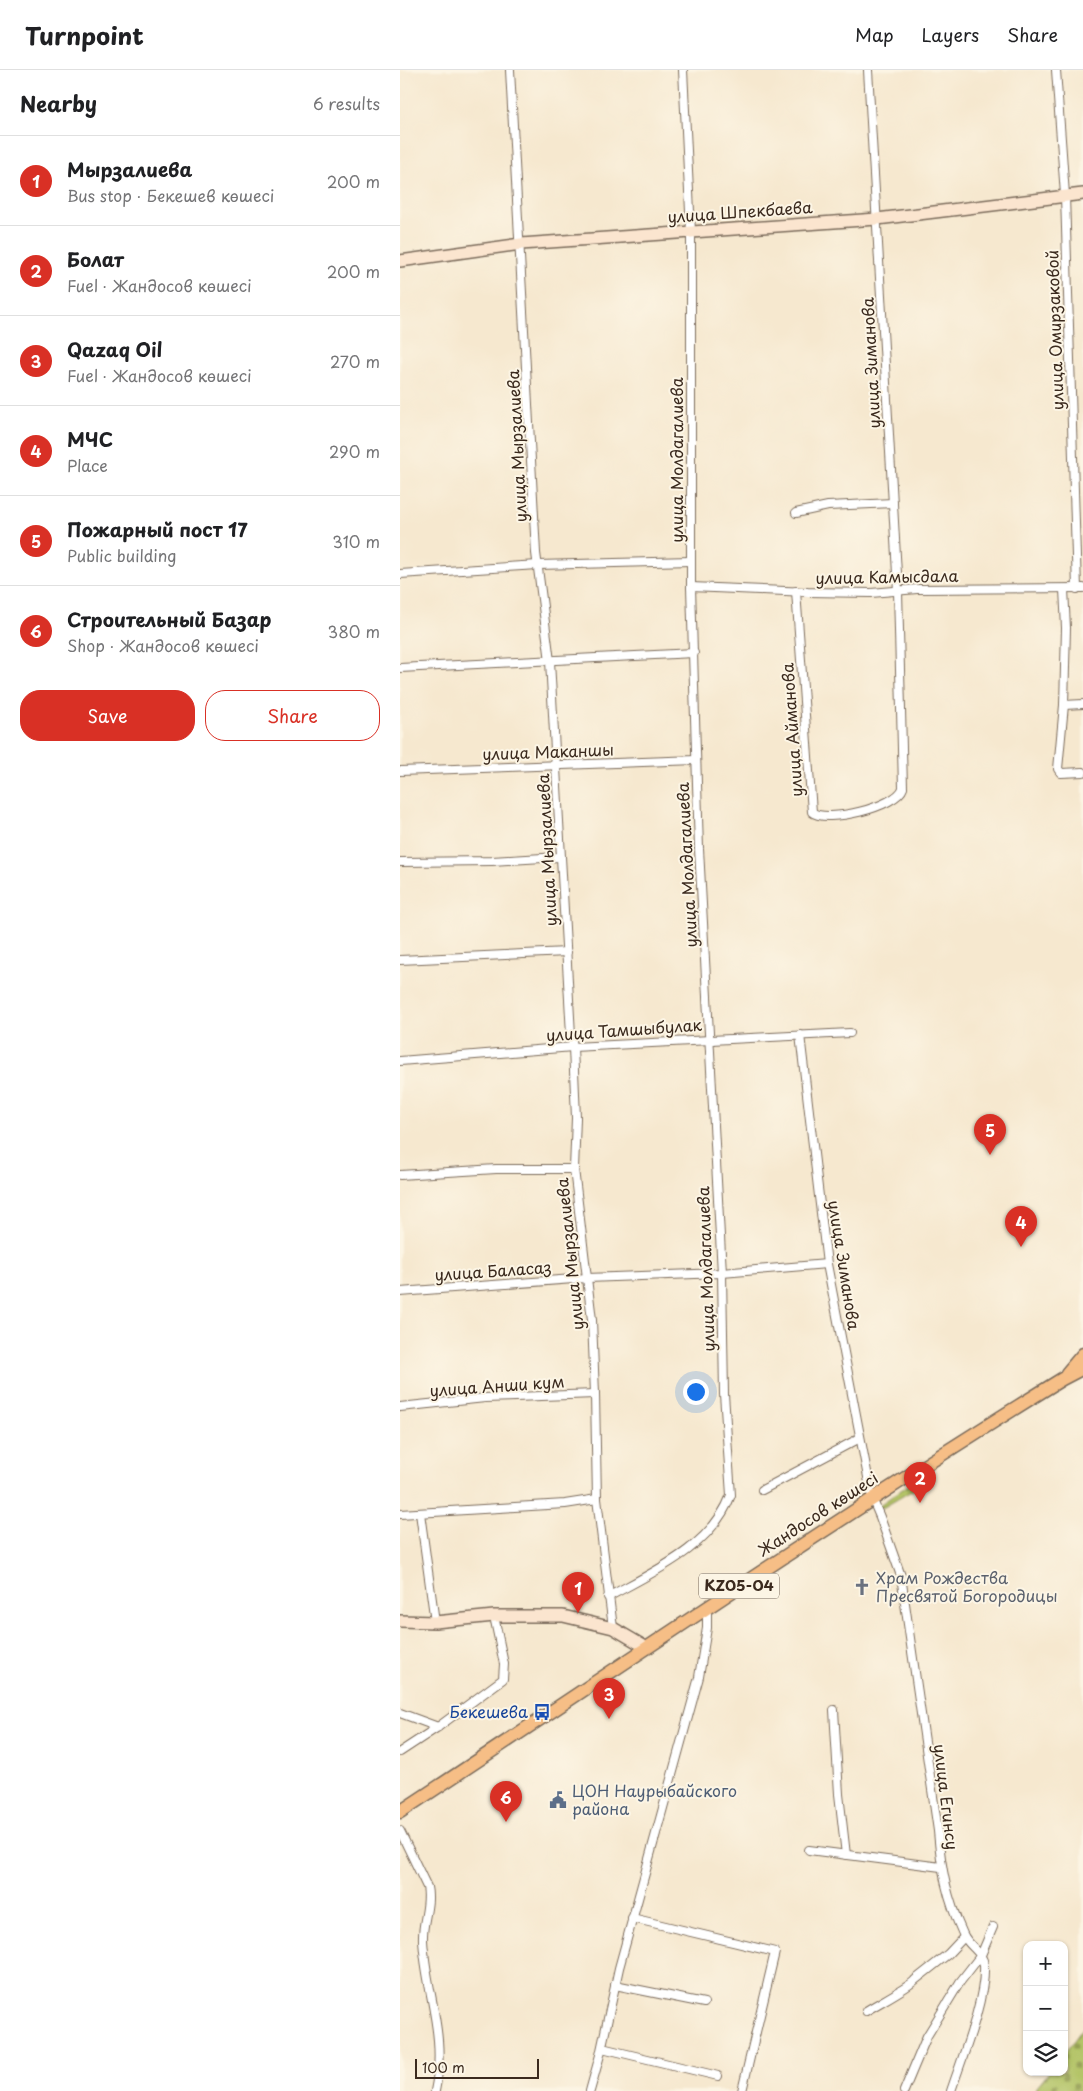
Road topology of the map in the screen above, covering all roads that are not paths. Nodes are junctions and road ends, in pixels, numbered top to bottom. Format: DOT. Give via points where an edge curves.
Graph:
graph roads {
  1 [pos="510,70"];
  2 [pos="683,70"];
  3 [pos="868,70"];
  4 [pos="1056,70"];
  5 [pos="1083,194"];
  6 [pos="1065,195"];
  7 [pos="877,219"];
  8 [pos="691,232"];
  9 [pos="520,244"];
  10 [pos="400,261"];
  11 [pos="893,503"];
  12 [pos="796,513"];
  13 [pos="691,561"];
  14 [pos="538,566"];
  15 [pos="400,574"];
  16 [pos="691,586"];
  17 [pos="1080,588"];
  18 [pos="1064,590"];
  19 [pos="796,591"];
  20 [pos="898,591"];
  21 [pos="694,653"];
  22 [pos="900,654"];
  23 [pos="550,661"];
  24 [pos="400,668"];
  25 [pos="1083,704"];
  26 [pos="1064,705"];
  27 [pos="696,760"];
  28 [pos="557,766"];
  29 [pos="400,771"];
  30 [pos="1083,772"];
  31 [pos="560,857"];
  32 [pos="400,862"];
  33 [pos="567,952"];
  34 [pos="400,960"];
  35 [pos="850,1033"];
  36 [pos="800,1035"];
  37 [pos="709,1039"];
  38 [pos="573,1047"];
  39 [pos="400,1061"];
  40 [pos="574,1169"];
  41 [pos="400,1175"];
  42 [pos="827,1264"];
  43 [pos="722,1273"];
  44 [pos="587,1278"];
  45 [pos="400,1292"];
  46 [pos="1083,1354"];
  47 [pos="1083,1368"];
  48 [pos="1062,1379"];
  49 [pos="595,1394"];
  50 [pos="400,1407"];
  51 [pos="860,1438"];
  52 [pos="762,1490"];
  53 [pos="597,1498"];
  54 [pos="872,1498"];
  55 [pos="420,1512"];
  56 [pos="400,1514"];
  57 [pos="608,1597"];
  58 [pos="707,1609"];
  59 [pos="494,1616"];
  60 [pos="400,1622"];
  61 [pos="435,1622"];
  62 [pos="613,1628"];
  63 [pos="647,1648"];
  64 [pos="834,1710"];
  65 [pos="400,1713"];
  66 [pos="438,1727"];
  67 [pos="400,1752"];
  68 [pos="400,1812"];
  69 [pos="400,1831"];
  70 [pos="809,1850"];
  71 [pos="846,1855"];
  72 [pos="941,1867"];
  73 [pos="632,1918"];
  74 [pos="993,1927"];
  75 [pos="964,1937"];
  76 [pos="981,1955"];
  77 [pos="615,1985"];
  78 [pos="704,2003"];
  79 [pos="866,2011"];
  80 [pos="602,2048"];
  81 [pos="718,2076"];
  82 [pos="435,2091"];
  83 [pos="590,2091"];
  84 [pos="742,2091"];
  85 [pos="904,2091"];
  86 [pos="951,2091"];
  1 -- 9 [label="street, улица Мырзалиева"];
  2 -- 8 [label="street, улица Молдагалиева"];
  3 -- 7 [label="street, улица Зиманова"];
  4 -- 6 [label="street, улица Омирзаковой"];
  5 -- 6 [label="street, улица Шпекбаева"];
  6 -- 7 [label="street, улица Шпекбаева"];
  6 -- 17 [label="street, улица Омирзаковой"];
  7 -- 8 [label="street, улица Шпекбаева"];
  7 -- 11 [label="street, улица Зиманова"];
  8 -- 9 [label="street, улица Шпекбаева"];
  8 -- 13 [label="street, улица Молдагалиева"];
  9 -- 10 [label="street, улица Шпекбаева"];
  9 -- 14 [label="street, улица Мырзалиева"];
  11 -- 12 [label="street" via="828,506"];
  11 -- 20 [label="street, улица Зиманова"];
  13 -- 14 [label="street"];
  13 -- 16 [label="street, улица Молдагалиева"];
  14 -- 15 [label="street"];
  14 -- 23 [label="street, улица Мырзалиева"];
  16 -- 19 [label="street, улица Камысдала"];
  16 -- 21 [label="street, улица Молдагалиева"];
  17 -- 18 [label="street, улица Камысдала"];
  18 -- 20 [label="street, улица Камысдала"];
  18 -- 26 [label="street"];
  19 -- 20 [label="street, улица Камысдала"];
  19 -- 22 [label="street, улица Айманова" via="813,814 868,810 902,793"];
  20 -- 22 [label="street, улица Зиманова"];
  21 -- 23 [label="street"];
  21 -- 27 [label="street, улица Молдагалиева"];
  23 -- 24 [label="street"];
  23 -- 28 [label="street, улица Мырзалиева"];
  25 -- 26 [label="street"];
  26 -- 30 [label="street" via="1058,772"];
  27 -- 28 [label="street, улица Маканшы"];
  27 -- 37 [label="street, улица Молдагалиева"];
  28 -- 29 [label="street, улица Маканшы"];
  28 -- 31 [label="street, улица Мырзалиева"];
  31 -- 32 [label="street"];
  31 -- 33 [label="street, улица Мырзалиева"];
  33 -- 34 [label="street"];
  33 -- 38 [label="street, улица Мырзалиева"];
  35 -- 36 [label="street, улица Тамшыбулак"];
  36 -- 37 [label="street, улица Тамшыбулак"];
  36 -- 42 [label="street, улица Зиманова"];
  37 -- 38 [label="street, улица Тамшыбулак"];
  37 -- 43 [label="street, улица Молдагалиева"];
  38 -- 39 [label="street, улица Тамшыбулак"];
  38 -- 40 [label="street, улица Мырзалиева"];
  40 -- 41 [label="street" via="496,1169"];
  40 -- 44 [label="street, улица Мырзалиева"];
  42 -- 43 [label="street, улица Баласаз"];
  42 -- 51 [label="street, улица Зиманова"];
  43 -- 44 [label="street, улица Баласаз"];
  43 -- 57 [label="street, улица Молдагалиева" via="724,1394 731,1495 728,1504 712,1527 689,1550"];
  44 -- 45 [label="street, улица Баласаз"];
  44 -- 49 [label="street, улица Мырзалиева"];
  46 -- 48 [label="main road"];
  47 -- 48 [label="main road, Жандосов көшесі / KZ05-04"];
  48 -- 54 [label="main road, Жандосов көшесі / KZ05-04"];
  49 -- 50 [label="street, улица Анши кум" via="485,1398"];
  49 -- 53 [label="street, улица Мырзалиева"];
  51 -- 52 [label="street"];
  51 -- 54 [label="street, улица Зиманова"];
  53 -- 55 [label="street" via="565,1504"];
  53 -- 57 [label="street, улица Мырзалиева"];
  54 -- 58 [label="main road, Жандосов көшесі / KZ05-04"];
  54 -- 72 [label="street, улица Егинсу" via="901,1576"];
  55 -- 56 [label="street"];
  55 -- 61 [label="street"];
  57 -- 62 [label="street, улица Мырзалиева"];
  58 -- 63 [label="main road, Жандосов көшесі / KZ05-04"];
  58 -- 73 [label="street" via="699,1677"];
  59 -- 61 [label="street"];
  59 -- 62 [label="street" via="563,1616"];
  59 -- 66 [label="street" via="504,1664 503,1679"];
  60 -- 61 [label="street"];
  62 -- 63 [label="street"];
  63 -- 68 [label="main road, Жандосов көшесі / KZ05-04"];
  64 -- 71 [label="street"];
  65 -- 66 [label="street"];
  66 -- 67 [label="street"];
  69 -- 82 [label="street" via="429,1897 423,1939 439,2037"];
  70 -- 71 [label="street"];
  71 -- 72 [label="street"];
  72 -- 75 [label="street, улица Егинсу" via="948,1898"];
  73 -- 77 [label="street"];
  73 -- 84 [label="street" via="775,1952"];
  74 -- 76 [label="street"];
  75 -- 76 [label="street, улица Егинсу"];
  75 -- 79 [label="street" via="912,1986 892,1994"];
  76 -- 85 [label="street" via="927,2036"];
  76 -- 86 [label="street" via="984,1964 982,1990"];
  77 -- 78 [label="street"];
  77 -- 80 [label="street"];
  80 -- 81 [label="street"];
  80 -- 83 [label="street"];
}
